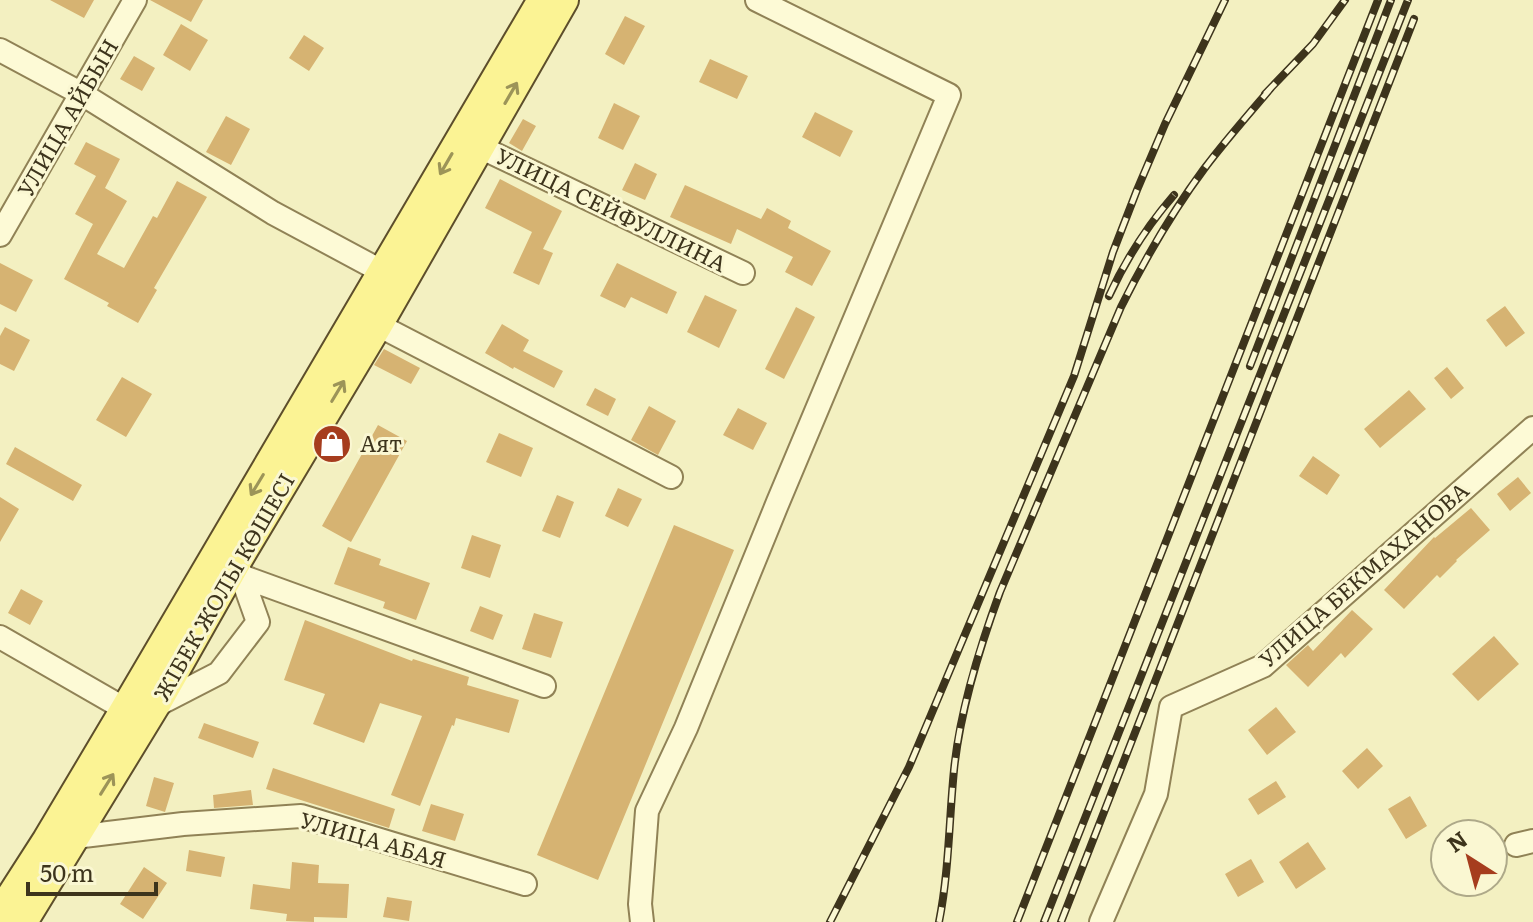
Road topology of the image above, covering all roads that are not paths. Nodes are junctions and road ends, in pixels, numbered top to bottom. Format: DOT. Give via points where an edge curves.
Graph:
graph roads {
  1 [pos="135,0"];
  2 [pos="542,0"];
  3 [pos="564,0"];
  4 [pos="757,0"];
  5 [pos="0,50"];
  6 [pos="82,94"];
  7 [pos="480,147"];
  8 [pos="0,235"];
  9 [pos="383,272"];
  10 [pos="743,273"];
  11 [pos="378,325"];
  12 [pos="1533,428"];
  13 [pos="671,477"];
  14 [pos="239,568"];
  15 [pos="0,637"];
  16 [pos="544,686"];
  17 [pos="155,706"];
  18 [pos="125,709"];
  19 [pos="75,837"];
  20 [pos="525,884"];
  21 [pos="0,913"];
  22 [pos="23,922"];
  23 [pos="642,922"];
  24 [pos="1101,922"];
  1 -- 6 [label="street, УЛИЦА АЙБЫН"];
  2 -- 9 [label="main road, ЖІБЕК ЖОЛЫ КӨШЕСІ, one-way"];
  7 -- 3 [label="main road, ЖІБЕК ЖОЛЫ КӨШЕСІ, one-way"];
  4 -- 23 [label="street" via="949,95 647,811"];
  5 -- 6 [label="street"];
  6 -- 8 [label="street, УЛИЦА АЙБЫН"];
  6 -- 9 [label="street" via="273,213"];
  7 -- 10 [label="street, УЛИЦА СЕЙФУЛЛИНА"];
  7 -- 11 [label="main road, ЖІБЕК ЖОЛЫ КӨШЕСІ"];
  9 -- 18 [label="main road, ЖІБЕК ЖОЛЫ КӨШЕСІ, one-way"];
  11 -- 13 [label="street"];
  14 -- 11 [label="main road, ЖІБЕК ЖОЛЫ КӨШЕСІ, one-way"];
  12 -- 24 [label="street, УЛИЦА БЕКМАХАНОВА" via="1263,666 1171,707 1156,794"];
  14 -- 16 [label="street"];
  14 -- 17 [label="main road, ЖІБЕК ЖОЛЫ КӨШЕСІ"];
  14 -- 17 [label="street" via="258,622 219,673"];
  15 -- 18 [label="street"];
  19 -- 17 [label="main road, ЖІБЕК ЖОЛЫ КӨШЕСІ, one-way"];
  18 -- 21 [label="main road, ЖІБЕК ЖОЛЫ КӨШЕСІ"];
  19 -- 20 [label="street, УЛИЦА АБАЯ" via="301,816"];
  19 -- 22 [label="main road, ЖІБЕК ЖОЛЫ КӨШЕСІ"];
}
